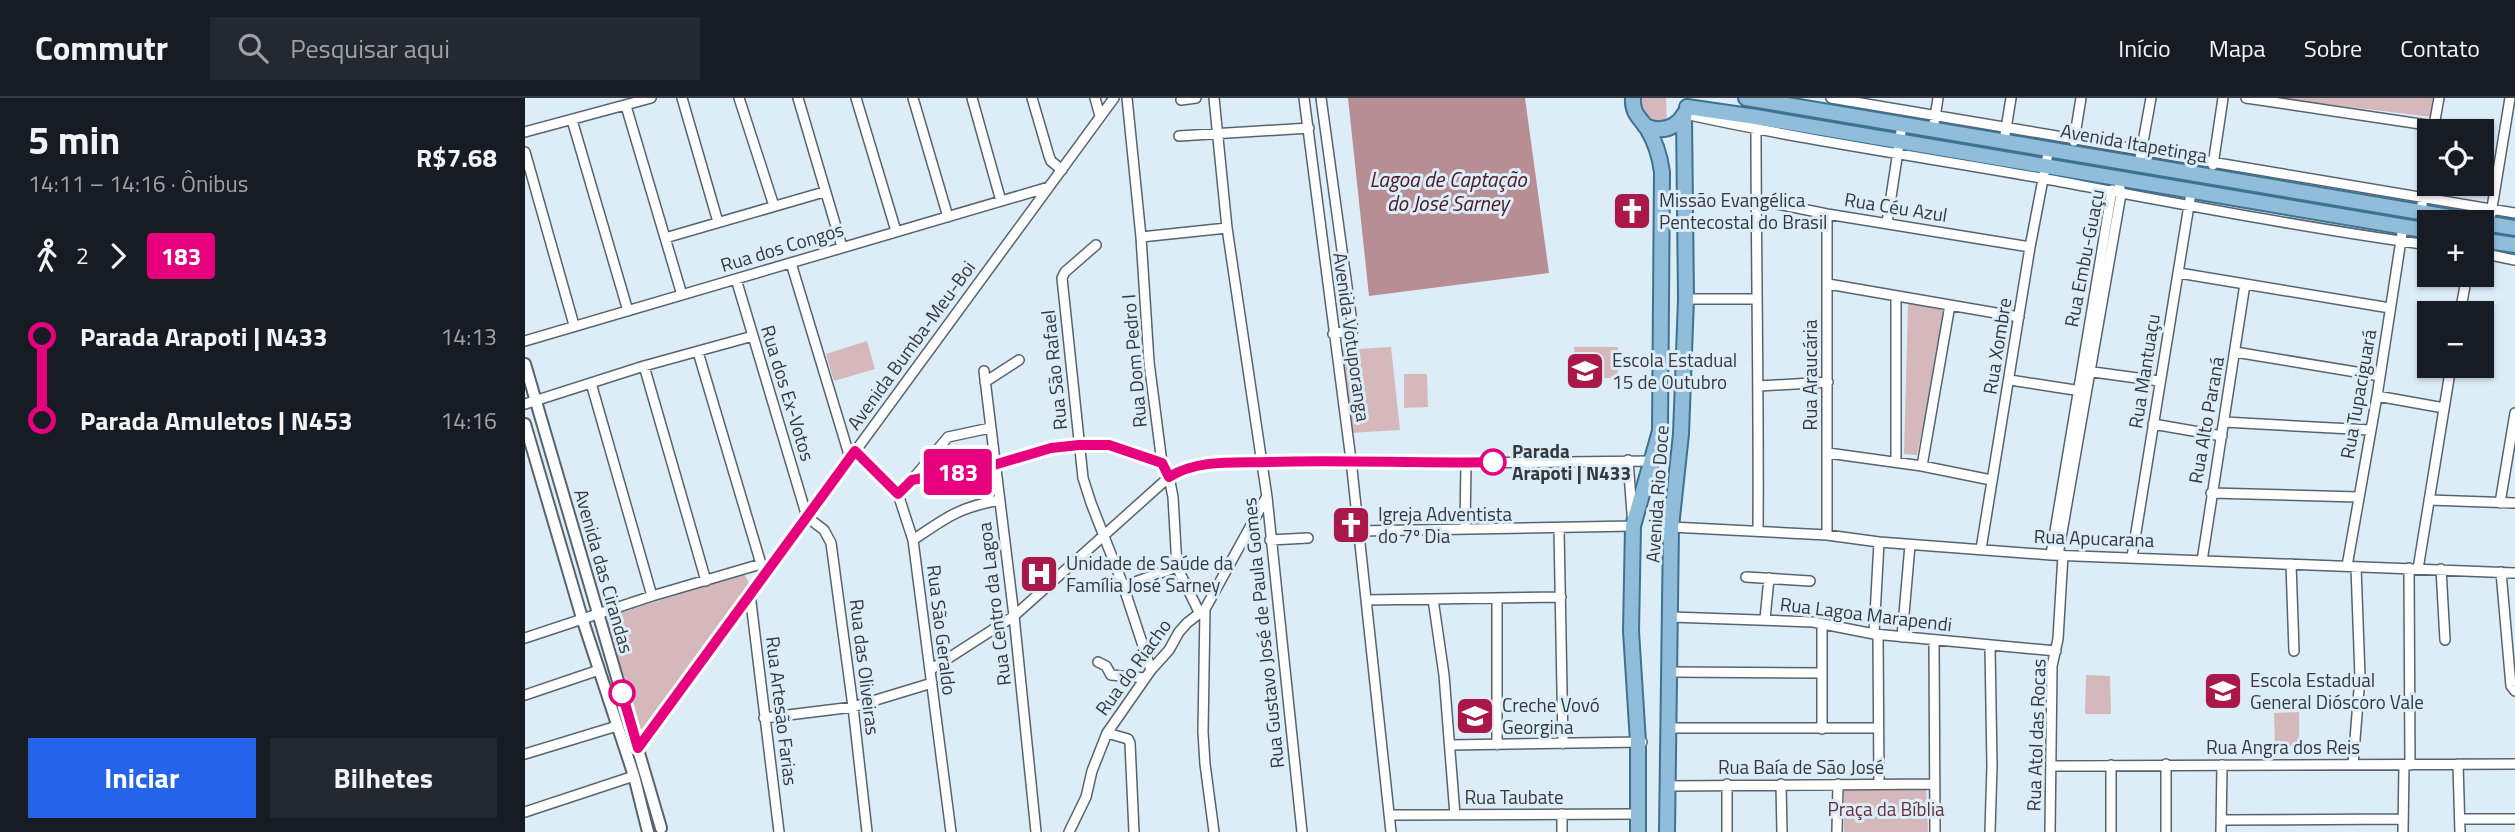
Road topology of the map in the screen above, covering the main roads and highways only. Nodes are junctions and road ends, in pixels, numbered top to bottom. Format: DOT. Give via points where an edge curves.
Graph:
graph roads {
  1 [pos="1633,98"];
  2 [pos="1746,98"];
  3 [pos="1865,107"];
  4 [pos="1686,109"];
  5 [pos="1646,126"];
  6 [pos="2121,160"];
  7 [pos="2118,178"];
  8 [pos="2268,185"];
  9 [pos="2265,203"];
  10 [pos="2447,210"];
  11 [pos="2494,222"];
  12 [pos="2515,229"];
  13 [pos="2417,232"];
  14 [pos="2494,242"];
  15 [pos="2515,245"];
  16 [pos="1640,742"];
  17 [pos="1668,786"];
  18 [pos="1639,814"];
  19 [pos="1638,832"];
  20 [pos="1665,832"];
  1 -- 5 [label="main road, Avenida Rio Doce" via="1636,117"];
  2 -- 3 [label="main road, Avenida Itapetinga"];
  3 -- 6 [label="main road, Avenida Itapetinga" via="1902,125 1934,122 2004,141 2049,148 2073,145"];
  4 -- 5 [label="main road" via="1669,128"];
  4 -- 7 [label="main road, Avenida Itapetinga" via="2044,173"];
  4 -- 17 [label="main road, Avenida Rio Doce" via="1686,299 1681,434 1671,527"];
  5 -- 16 [label="main road, Avenida Rio Doce" via="1662,172 1660,431 1633,526 1631,631"];
  6 -- 7 [label="main road"];
  6 -- 8 [label="main road, Avenida Itapetinga" via="2141,157 2212,169"];
  7 -- 9 [label="main road, Avenida Itapetinga" via="2191,197"];
  8 -- 9 [label="main road"];
  8 -- 10 [label="main road, Avenida Itapetinga"];
  9 -- 13 [label="main road, Avenida Itapetinga" via="2402,234"];
  11 -- 12 [label="main road, Avenida Itapetinga"];
  14 -- 15 [label="main road"];
  16 -- 17 [label="main road" via="1642,786 1654,793"];
  16 -- 18 [label="main road, Avenida Rio Doce"];
  17 -- 20 [label="main road, Avenida Rio Doce"];
  18 -- 19 [label="main road, Avenida Rio Doce"];
  18 -- 20 [label="main road" via="1650,807 1659,810"];
}
